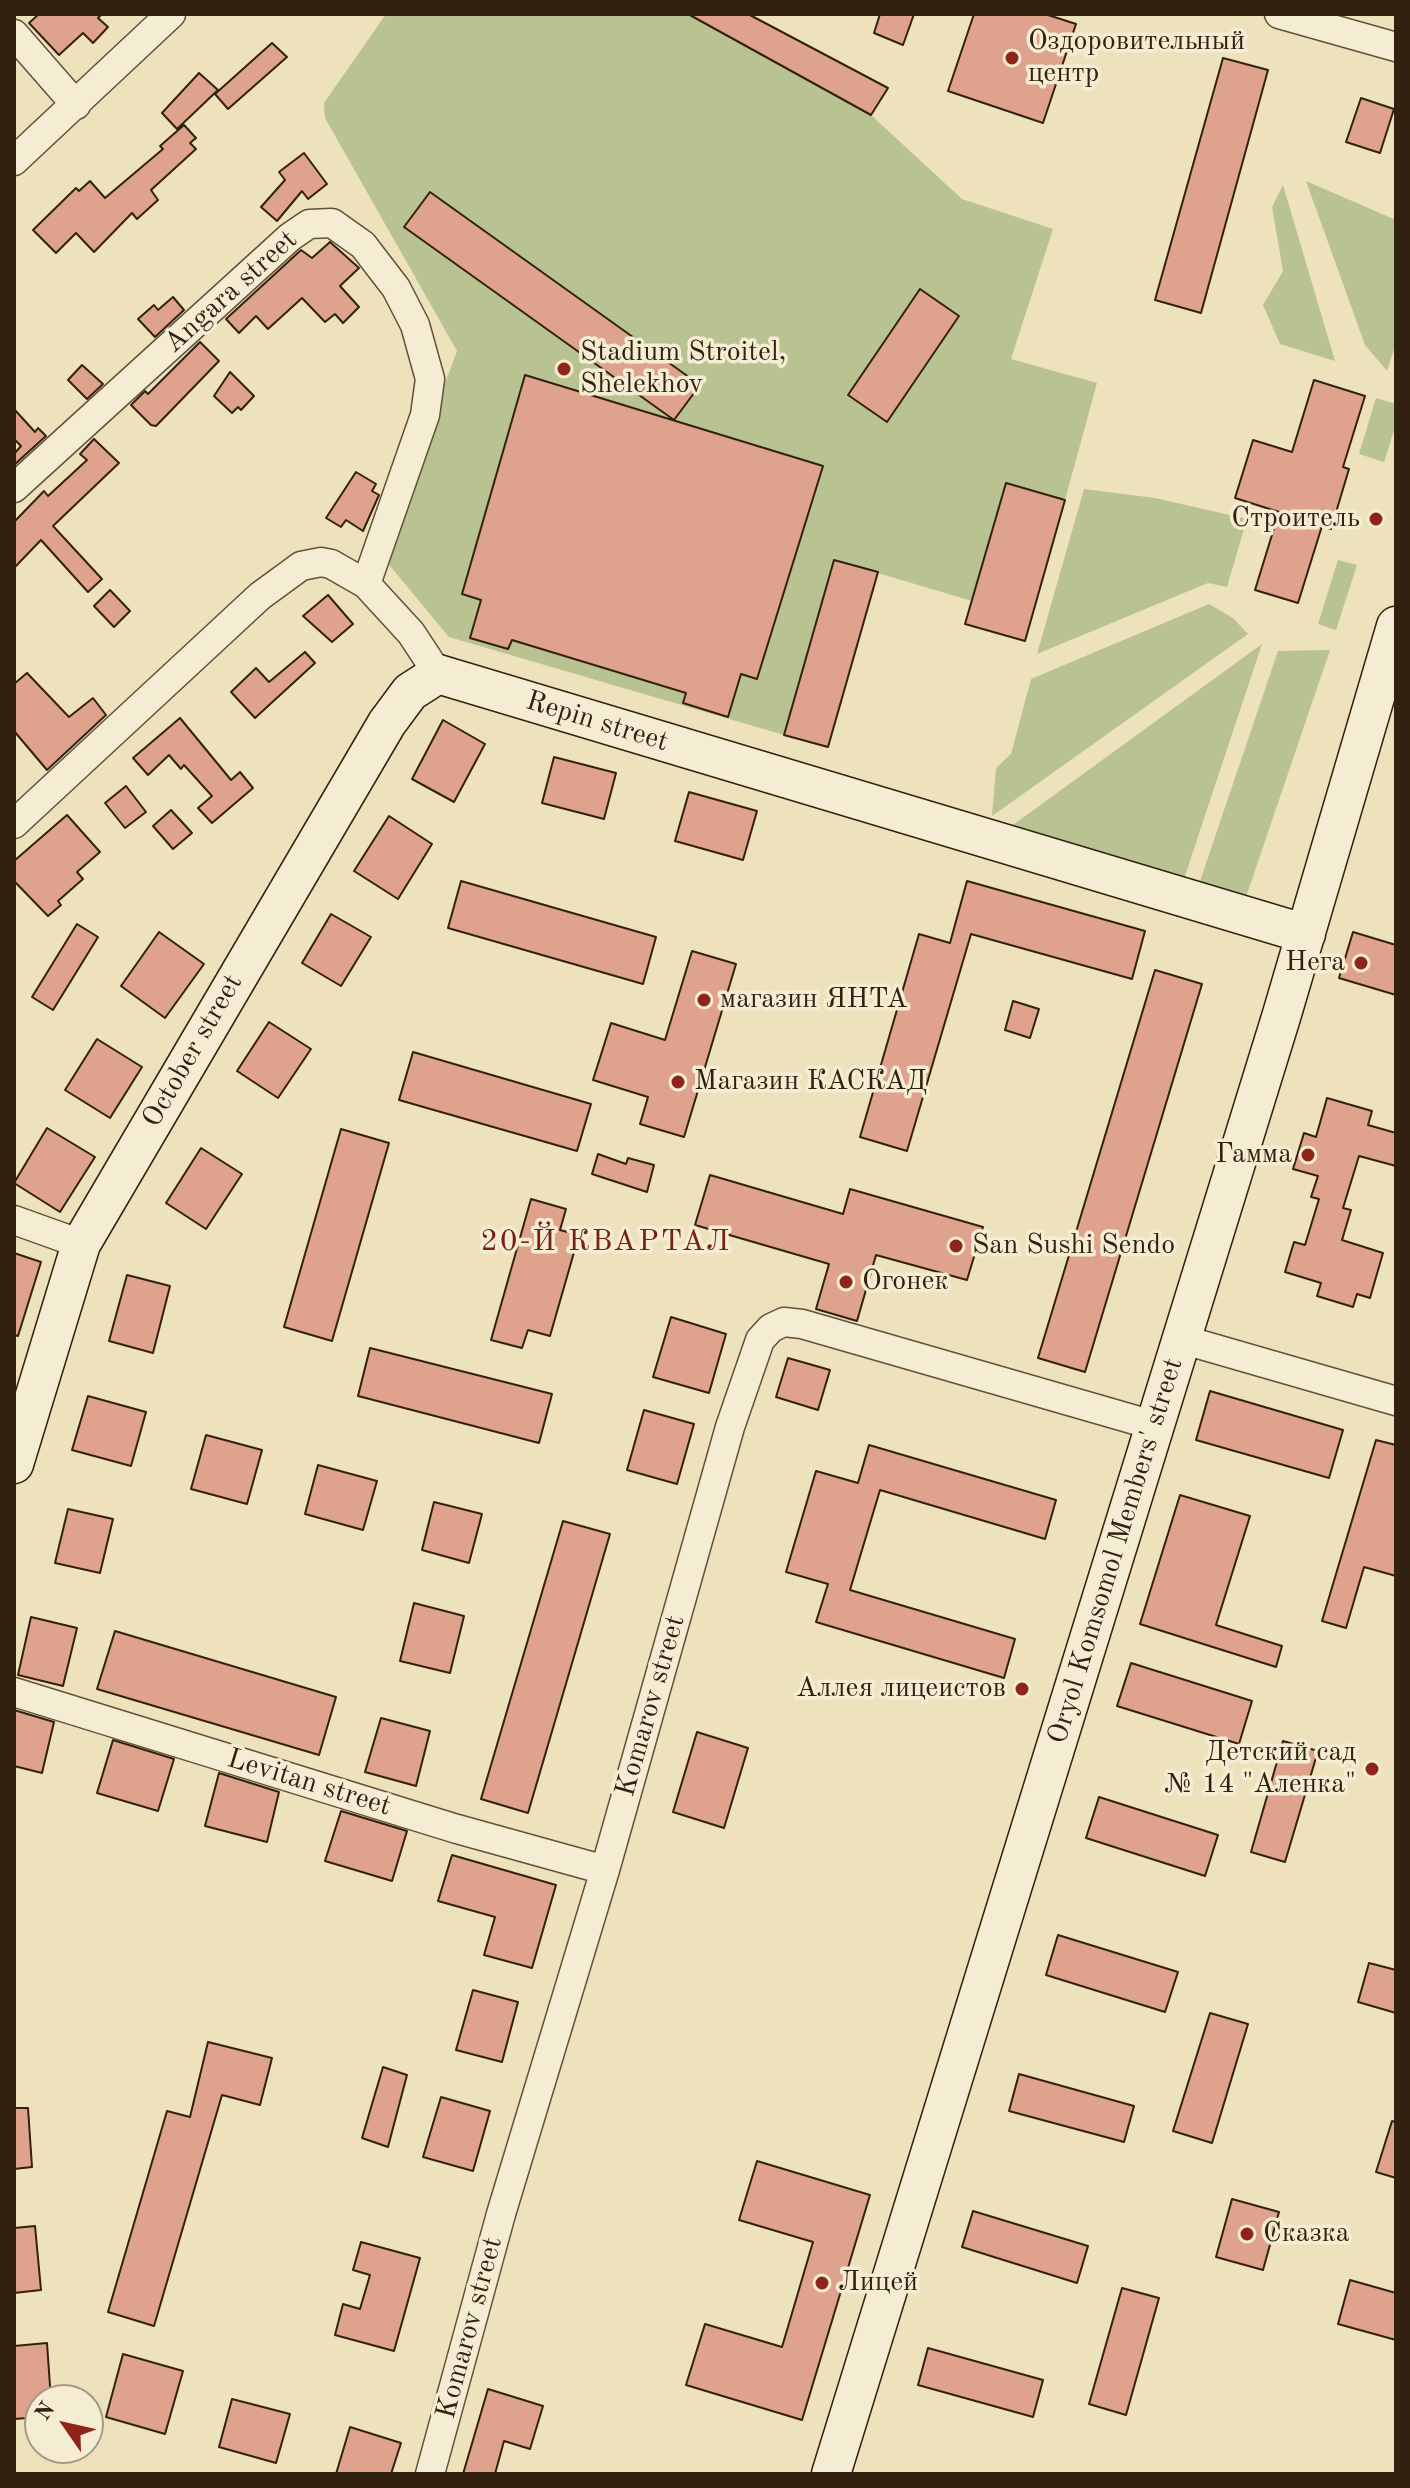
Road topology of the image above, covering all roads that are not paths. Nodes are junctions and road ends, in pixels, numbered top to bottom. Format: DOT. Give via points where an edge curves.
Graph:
graph roads {
  1 [pos="171,14"];
  2 [pos="1279,14"];
  3 [pos="14,34"];
  4 [pos="1396,47"];
  5 [pos="76,105"];
  6 [pos="14,161"];
  7 [pos="14,488"];
  8 [pos="366,584"];
  9 [pos="1396,626"];
  10 [pos="438,674"];
  11 [pos="14,824"];
  12 [pos="1306,934"];
  13 [pos="14,1220"];
  14 [pos="81,1244"];
  15 [pos="1181,1339"];
  16 [pos="1396,1401"];
  17 [pos="1156,1426"];
  18 [pos="14,1464"];
  19 [pos="14,1692"];
  20 [pos="605,1870"];
  21 [pos="430,2474"];
  22 [pos="831,2474"];
  1 -- 5 [label="street"];
  2 -- 4 [label="street"];
  3 -- 5 [label="street"];
  5 -- 6 [label="street"];
  7 -- 8 [label="street, Angara street" via="290,237 309,224 332,223 363,245 396,288 415,325 430,379 425,415"];
  8 -- 10 [label="street" via="411,633"];
  8 -- 11 [label="street" via="321,562 290,571"];
  9 -- 12 [label="street, Oryol Komsomol Members' street"];
  10 -- 12 [label="street, Repin street"];
  10 -- 14 [label="street, October street" via="410,692 387,723"];
  12 -- 15 [label="street, Oryol Komsomol Members' street"];
  13 -- 14 [label="street"];
  14 -- 18 [label="street, October street"];
  15 -- 16 [label="street"];
  15 -- 17 [label="street, Oryol Komsomol Members' street"];
  17 -- 20 [label="street, Komarov street" via="802,1324 784,1322 771,1328 754,1352 730,1427"];
  17 -- 22 [label="street, Oryol Komsomol Members' street"];
  19 -- 20 [label="street, Levitan street"];
  20 -- 21 [label="street, Komarov street"];
}
